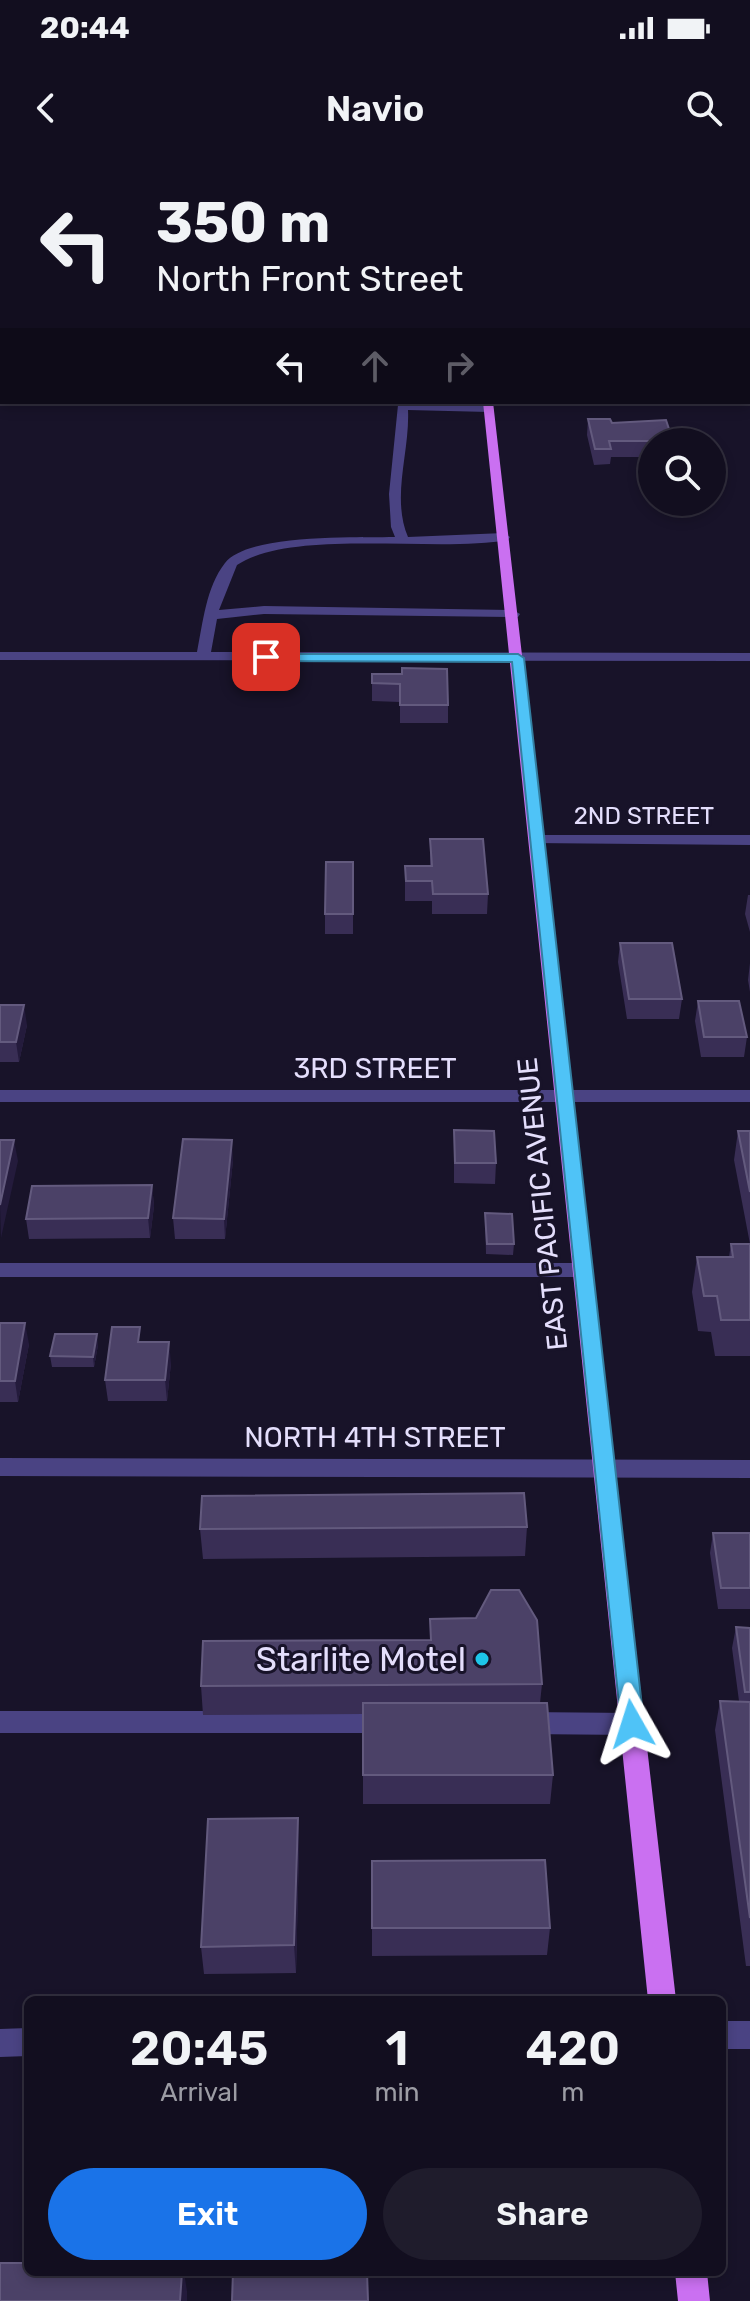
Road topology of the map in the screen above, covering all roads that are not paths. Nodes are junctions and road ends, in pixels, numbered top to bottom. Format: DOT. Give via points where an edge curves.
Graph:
graph roads {
  1 [pos="402,405"];
  2 [pos="489,406"];
  3 [pos="504,537"];
  4 [pos="403,541"];
  5 [pos="513,614"];
  6 [pos="213,615"];
  7 [pos="0,656"];
  8 [pos="203,657"];
  9 [pos="750,657"];
  10 [pos="518,658"];
  11 [pos="538,840"];
  12 [pos="750,840"];
  13 [pos="0,1096"];
  14 [pos="565,1096"];
  15 [pos="750,1096"];
  16 [pos="0,1270"];
  17 [pos="584,1270"];
  18 [pos="0,1467"];
  19 [pos="605,1468"];
  20 [pos="750,1469"];
  21 [pos="0,1722"];
  22 [pos="409,1722"];
  23 [pos="505,1723"];
  24 [pos="632,1724"];
  25 [pos="662,1996"];
  26 [pos="726,2035"];
  27 [pos="750,2035"];
  28 [pos="24,2042"];
  29 [pos="0,2043"];
  30 [pos="691,2276"];
  31 [pos="694,2301"];
  1 -- 2 [label="street"];
  1 -- 4 [label="street" via="396,530"];
  2 -- 3 [label="main road, EAST PACIFIC AVENUE"];
  3 -- 4 [label="street"];
  3 -- 5 [label="main road, EAST PACIFIC AVENUE"];
  4 -- 6 [label="street" via="293,544 249,551 233,561"];
  5 -- 6 [label="street" via="264,610"];
  5 -- 10 [label="main road, EAST PACIFIC AVENUE"];
  6 -- 8 [label="street"];
  7 -- 8 [label="street"];
  8 -- 10 [label="street"];
  9 -- 10 [label="street"];
  10 -- 11 [label="main road, EAST PACIFIC AVENUE"];
  11 -- 12 [label="street, 2ND STREET"];
  11 -- 14 [label="main road, EAST PACIFIC AVENUE"];
  13 -- 14 [label="street, 3RD STREET"];
  14 -- 15 [label="street, 3RD STREET"];
  14 -- 17 [label="main road, EAST PACIFIC AVENUE"];
  16 -- 17 [label="street"];
  17 -- 19 [label="main road, EAST PACIFIC AVENUE"];
  18 -- 19 [label="street, NORTH 4TH STREET"];
  19 -- 20 [label="street, NORTH 4TH STREET"];
  19 -- 24 [label="main road, EAST PACIFIC AVENUE"];
  21 -- 22 [label="street"];
  23 -- 24 [label="street"];
  24 -- 25 [label="main road, EAST PACIFIC AVENUE"];
  26 -- 27 [label="street"];
  28 -- 29 [label="street"];
  30 -- 31 [label="main road"];
}
